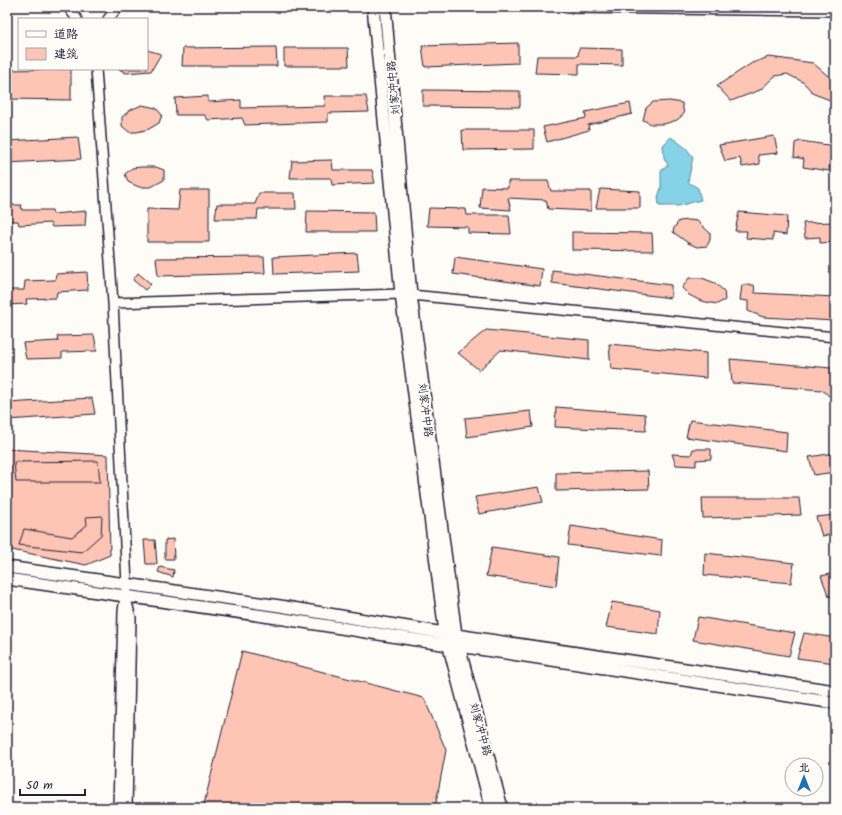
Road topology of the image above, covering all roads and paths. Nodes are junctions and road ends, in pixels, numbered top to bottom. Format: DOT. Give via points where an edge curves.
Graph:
graph roads {
  1 [pos="68,7"];
  2 [pos="118,7"];
  3 [pos="373,7"];
  4 [pos="385,7"];
  5 [pos="567,7"];
  6 [pos="835,10"];
  7 [pos="76,18"];
  8 [pos="109,18"];
  9 [pos="96,70"];
  10 [pos="406,295"];
  11 [pos="113,303"];
  12 [pos="835,337"];
  13 [pos="7,567"];
  14 [pos="7,579"];
  15 [pos="127,584"];
  16 [pos="125,595"];
  17 [pos="452,639"];
  18 [pos="835,691"];
  19 [pos="835,703"];
  20 [pos="118,808"];
  21 [pos="127,808"];
  22 [pos="491,808"];
  23 [pos="502,808"];
  1 -- 7 [label="street"];
  2 -- 8 [label="street"];
  3 -- 10 [label="main road, 刘家冲中路"];
  4 -- 10 [label="main road, 刘家冲中路"];
  5 -- 6 [label="main road"];
  9 -- 11 [label="street"];
  10 -- 11 [label="street"];
  10 -- 12 [label="street"];
  10 -- 17 [label="main road, 刘家冲中路"];
  11 -- 15 [label="street"];
  13 -- 15 [label="main road"];
  14 -- 16 [label="main road"];
  15 -- 16 [label="street"];
  15 -- 17 [label="main road"];
  16 -- 17 [label="main road" via="278,618"];
  16 -- 20 [label="street"];
  16 -- 21 [label="street" via="130,618"];
  17 -- 18 [label="main road"];
  17 -- 19 [label="main road"];
  17 -- 22 [label="main road, 刘家冲中路"];
  17 -- 23 [label="main road, 刘家冲中路"];
}
